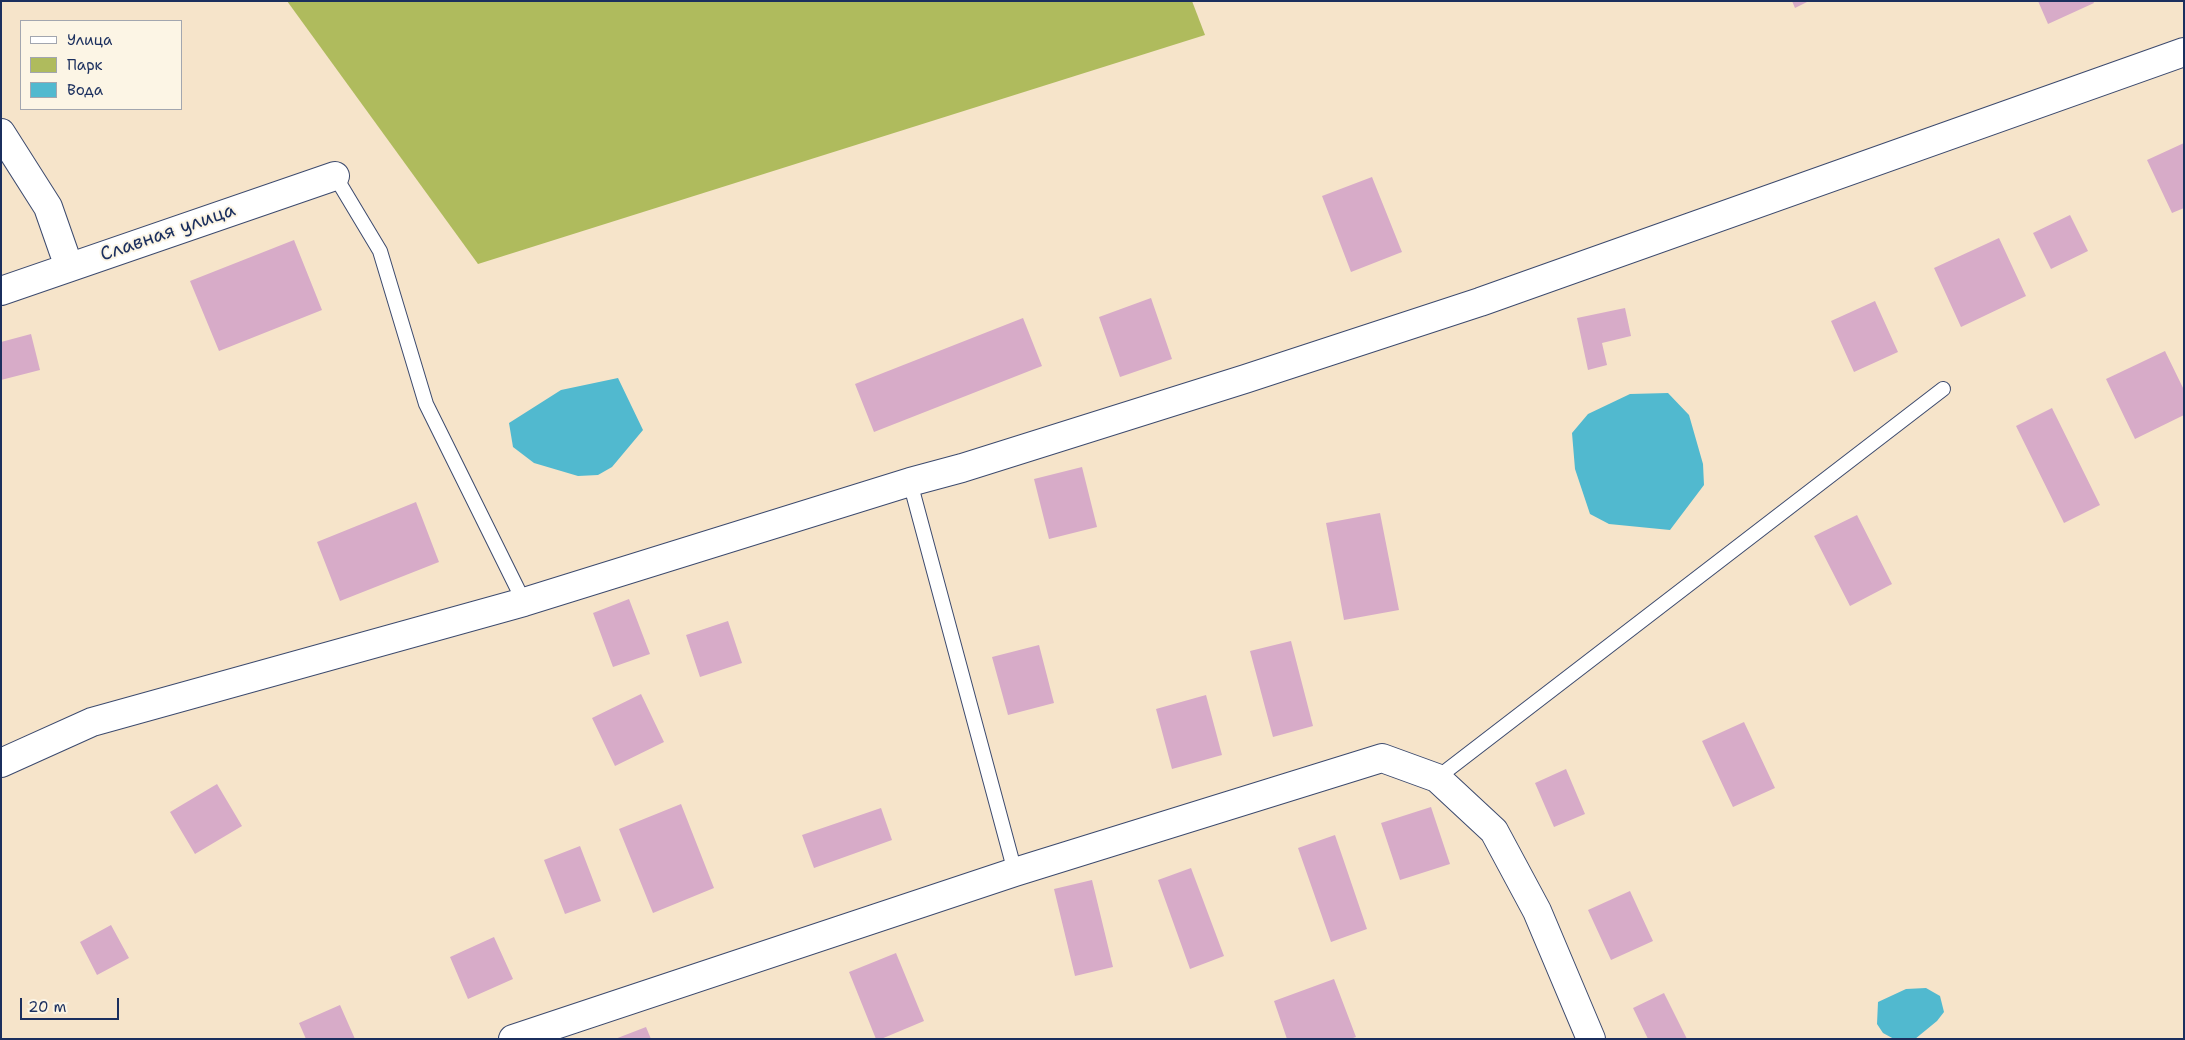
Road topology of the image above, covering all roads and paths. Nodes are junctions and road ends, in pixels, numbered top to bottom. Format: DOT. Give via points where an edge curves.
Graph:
graph roads {
  1 [pos="2184,52"];
  2 [pos="1,133"];
  3 [pos="335,176"];
  4 [pos="70,267"];
  5 [pos="1,291"];
  6 [pos="1942,389"];
  7 [pos="910,482"];
  8 [pos="524,602"];
  9 [pos="1,763"];
  10 [pos="1437,778"];
  11 [pos="1015,872"];
  12 [pos="513,1039"];
  13 [pos="1591,1039"];
  1 -- 7 [label="street" via="1480,302 1236,382"];
  2 -- 4 [label="street" via="48,207"];
  3 -- 4 [label="street, Славная улица"];
  3 -- 8 [label="lane" via="380,251 426,404"];
  4 -- 5 [label="street, Славная улица"];
  6 -- 10 [label="lane"];
  7 -- 8 [label="street"];
  7 -- 11 [label="lane"];
  8 -- 9 [label="street" via="92,722"];
  10 -- 11 [label="street" via="1382,758"];
  10 -- 13 [label="street" via="1494,831 1537,911"];
  11 -- 12 [label="street"];
}
